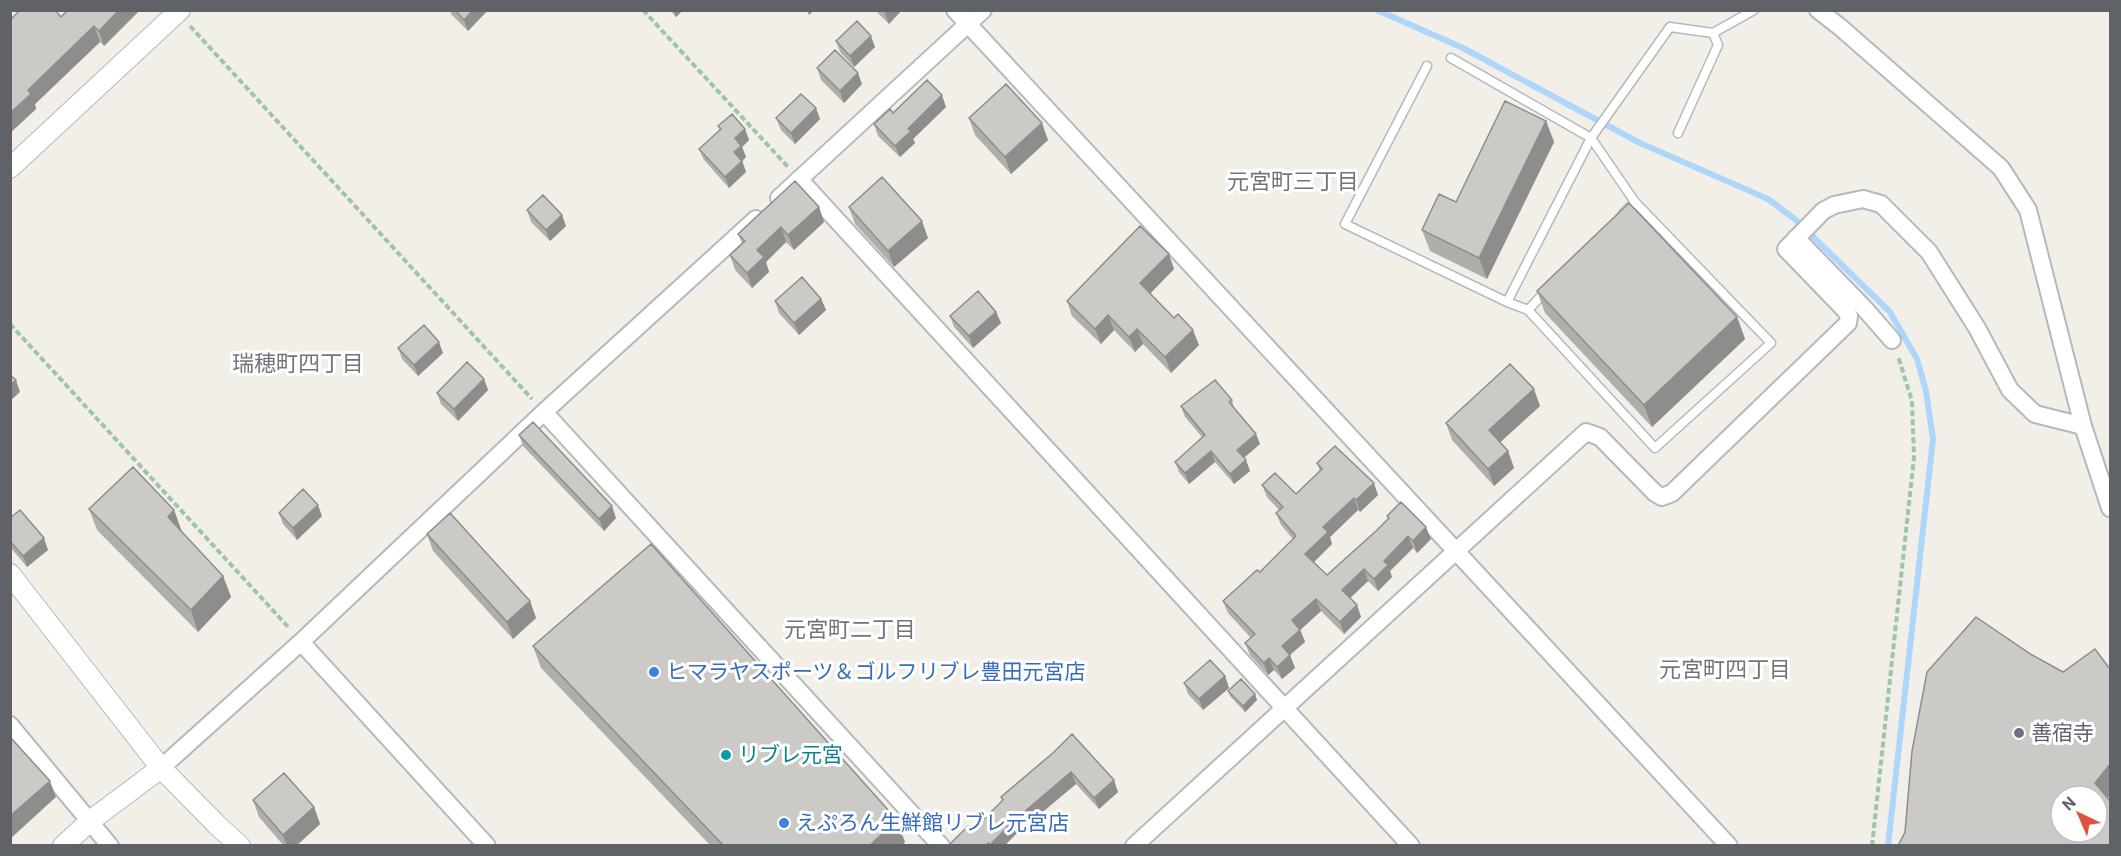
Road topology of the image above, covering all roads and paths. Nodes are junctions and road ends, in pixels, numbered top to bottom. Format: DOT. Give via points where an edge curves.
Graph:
graph roads {
  1 [pos="642,10"];
  2 [pos="955,10"];
  3 [pos="983,10"];
  4 [pos="1754,10"];
  5 [pos="1818,10"];
  6 [pos="178,11"];
  7 [pos="968,24"];
  8 [pos="1713,33"];
  9 [pos="1451,58"];
  10 [pos="1427,66"];
  11 [pos="1678,133"];
  12 [pos="1591,138"];
  13 [pos="10,168"];
  14 [pos="799,179"];
  15 [pos="1635,202"];
  16 [pos="1619,218"];
  17 [pos="1797,237"];
  18 [pos="1552,285"];
  19 [pos="1507,302"];
  20 [pos="1528,310"];
  21 [pos="10,324"];
  22 [pos="1892,340"];
  23 [pos="544,412"];
  24 [pos="2083,426"];
  25 [pos="2110,502"];
  26 [pos="1457,551"];
  27 [pos="10,574"];
  28 [pos="301,642"];
  29 [pos="1284,707"];
  30 [pos="10,725"];
  31 [pos="161,768"];
  32 [pos="90,821"];
  33 [pos="63,846"];
  34 [pos="110,846"];
  35 [pos="240,846"];
  36 [pos="487,846"];
  37 [pos="941,846"];
  38 [pos="1134,846"];
  39 [pos="1411,846"];
  40 [pos="1729,846"];
  41 [pos="1872,846"];
  1 -- 14 [label="path"];
  2 -- 7 [label="street"];
  3 -- 7 [label="street"];
  4 -- 8 [label="lane"];
  5 -- 24 [label="street" via="2001,168 2028,210"];
  6 -- 13 [label="street"];
  6 -- 23 [label="path"];
  7 -- 14 [label="street"];
  7 -- 26 [label="street"];
  8 -- 11 [label="lane" via="1718,45"];
  8 -- 12 [label="lane" via="1670,27"];
  9 -- 12 [label="lane"];
  10 -- 19 [label="lane" via="1345,224"];
  12 -- 15 [label="lane"];
  12 -- 19 [label="lane"];
  14 -- 23 [label="street"];
  14 -- 29 [label="street"];
  15 -- 16 [label="lane"];
  15 -- 20 [label="lane" via="1771,343 1655,448"];
  17 -- 22 [label="street"];
  17 -- 24 [label="street" via="1834,205 1863,199 1881,204 1929,252 2010,390 2036,414"];
  17 -- 26 [label="street" via="1786,249 1845,310 1848,323 1672,493 1654,493 1600,437 1586,432"];
  18 -- 20 [label="lane"];
  19 -- 20 [label="lane"];
  21 -- 28 [label="path"];
  22 -- 41 [label="path" via="1912,401 1914,457"];
  23 -- 28 [label="street"];
  23 -- 37 [label="street"];
  24 -- 25 [label="street"];
  26 -- 29 [label="street"];
  26 -- 40 [label="street"];
  27 -- 31 [label="street"];
  28 -- 31 [label="street"];
  28 -- 36 [label="street"];
  29 -- 38 [label="street"];
  29 -- 39 [label="street"];
  30 -- 32 [label="street"];
  31 -- 32 [label="street"];
  31 -- 35 [label="street"];
  32 -- 33 [label="street"];
  32 -- 34 [label="street"];
}
